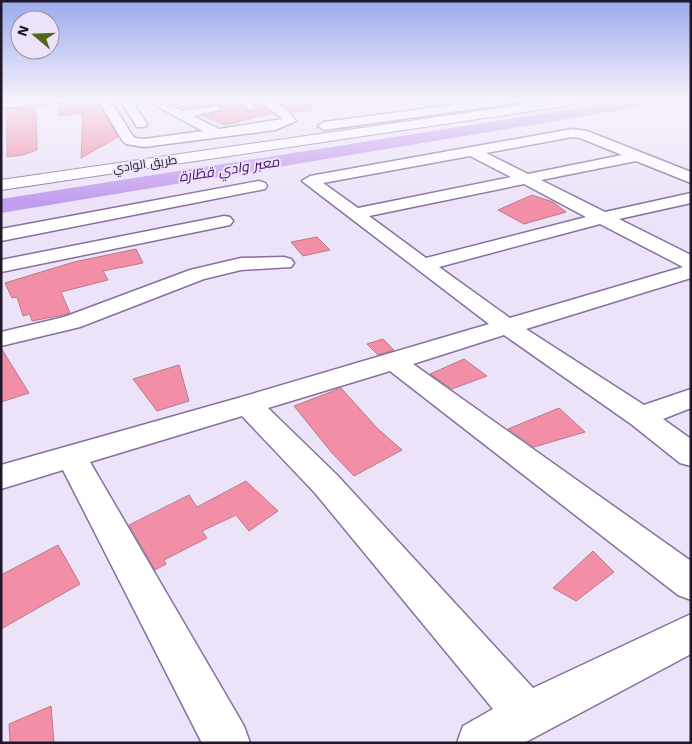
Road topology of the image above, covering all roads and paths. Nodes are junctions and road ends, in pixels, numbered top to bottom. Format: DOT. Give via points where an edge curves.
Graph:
graph roads {
  1 [pos="125,134"];
  2 [pos="218,134"];
  3 [pos="319,134"];
  4 [pos="326,134"];
  5 [pos="568,134"];
  6 [pos="579,134"];
  7 [pos="245,147"];
  8 [pos="226,150"];
  9 [pos="471,151"];
  10 [pos="638,156"];
  11 [pos="691,178"];
  12 [pos="1,180"];
  13 [pos="529,180"];
  14 [pos="1,185"];
  15 [pos="259,186"];
  16 [pos="691,198"];
  17 [pos="355,214"];
  18 [pos="602,218"];
  19 [pos="224,221"];
  20 [pos="1,235"];
  21 [pos="691,262"];
  22 [pos="284,263"];
  23 [pos="425,264"];
  24 [pos="1,266"];
  25 [pos="691,271"];
  26 [pos="506,326"];
  27 [pos="1,339"];
  28 [pos="393,361"];
  29 [pos="691,398"];
  30 [pos="248,405"];
  31 [pos="641,417"];
  32 [pos="691,455"];
  33 [pos="72,456"];
  34 [pos="1,477"];
  35 [pos="691,584"];
  36 [pos="691,633"];
  37 [pos="527,716"];
  38 [pos="227,743"];
  39 [pos="480,743"];
  1 -- 2 [label="street" via="135,143"];
  2 -- 7 [label="street"];
  2 -- 8 [label="street"];
  3 -- 7 [label="main road, طريق الوادي"];
  4 -- 7 [label="main road, طريق الوادي"];
  5 -- 9 [label="street"];
  6 -- 10 [label="street"];
  7 -- 8 [label="main road, طريق الوادي"];
  8 -- 12 [label="main road, طريق الوادي"];
  8 -- 14 [label="main road, طريق الوادي"];
  9 -- 13 [label="street"];
  9 -- 17 [label="street" via="310,179"];
  10 -- 11 [label="street"];
  10 -- 13 [label="street"];
  13 -- 17 [label="street"];
  13 -- 18 [label="street"];
  15 -- 20 [label="street"];
  16 -- 18 [label="street"];
  17 -- 23 [label="street"];
  18 -- 21 [label="street"];
  18 -- 23 [label="street"];
  19 -- 24 [label="street"];
  22 -- 27 [label="street" via="241,264 197,274 72,322"];
  23 -- 26 [label="street"];
  25 -- 26 [label="street"];
  26 -- 28 [label="street"];
  26 -- 31 [label="street"];
  28 -- 30 [label="street"];
  28 -- 35 [label="street"];
  29 -- 31 [label="street"];
  30 -- 33 [label="street"];
  30 -- 37 [label="street" via="326,484"];
  31 -- 32 [label="street"];
  33 -- 34 [label="street"];
  33 -- 38 [label="street"];
  36 -- 37 [label="street"];
  37 -- 39 [label="street"];
}
